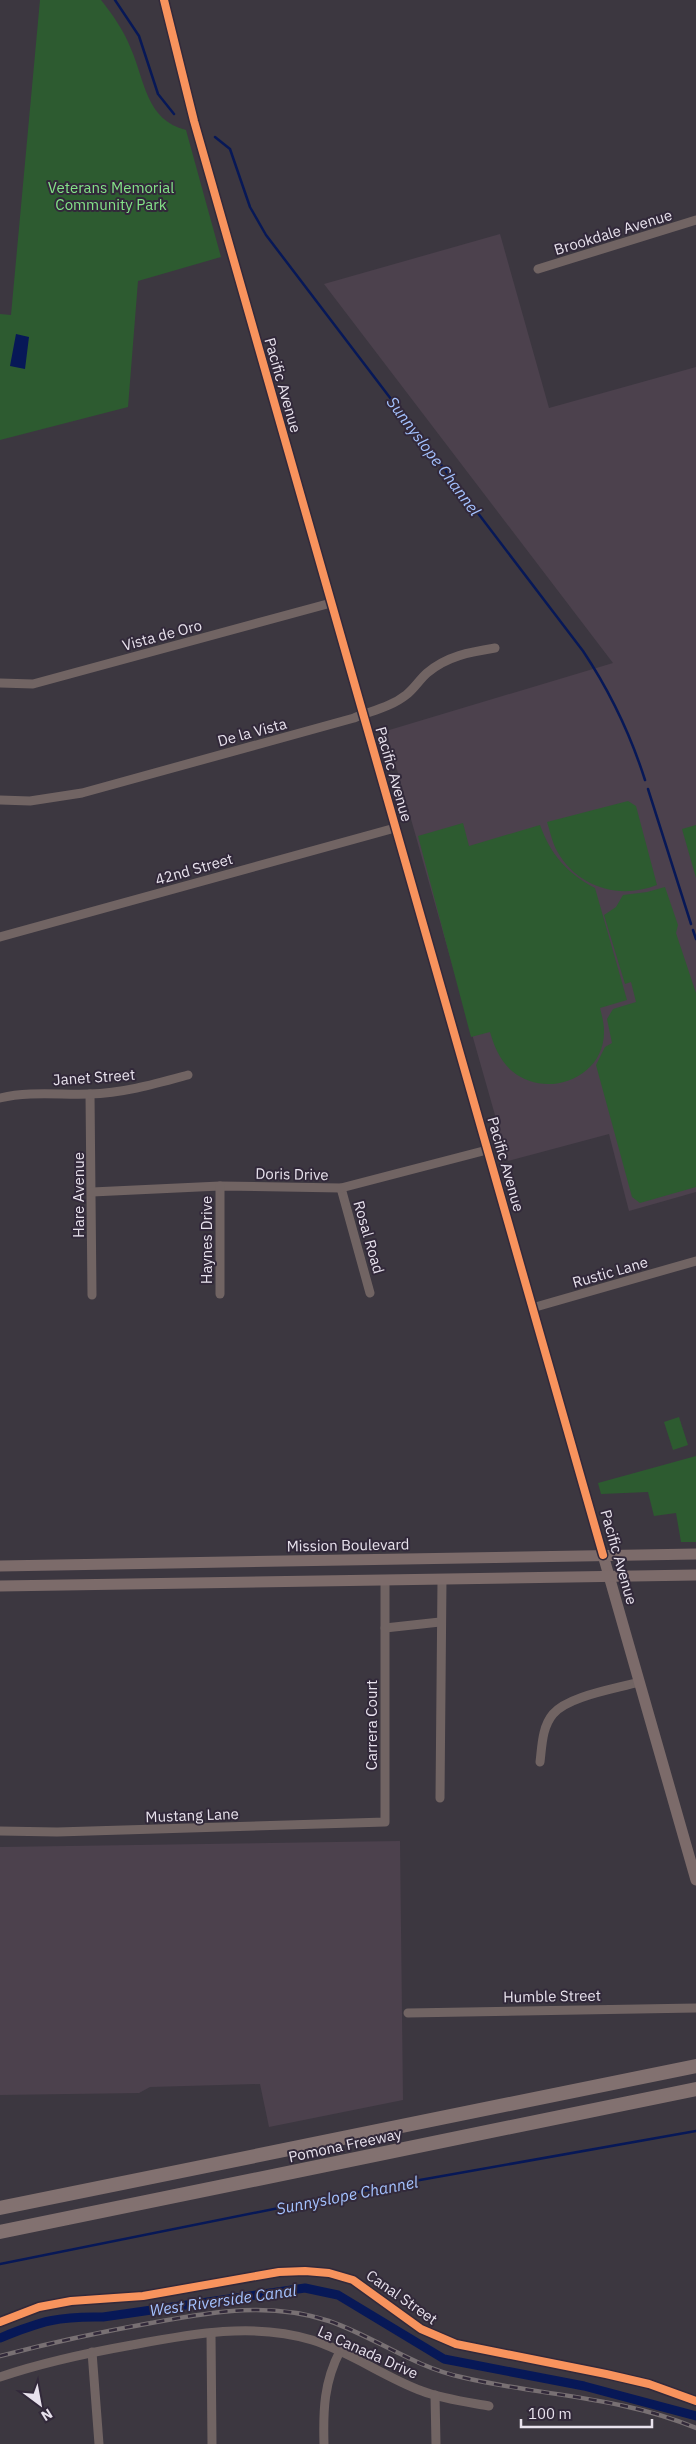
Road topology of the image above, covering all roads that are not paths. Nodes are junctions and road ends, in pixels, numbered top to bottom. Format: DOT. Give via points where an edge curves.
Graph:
graph roads {
  1 [pos="164,0"];
  2 [pos="696,220"];
  3 [pos="538,269"];
  4 [pos="331,603"];
  5 [pos="495,648"];
  6 [pos="0,683"];
  7 [pos="363,715"];
  8 [pos="0,800"];
  9 [pos="395,828"];
  10 [pos="0,937"];
  11 [pos="188,1075"];
  12 [pos="90,1094"];
  13 [pos="0,1098"];
  14 [pos="487,1150"];
  15 [pos="220,1186"];
  16 [pos="341,1188"];
  17 [pos="92,1192"];
  18 [pos="696,1262"];
  19 [pos="370,1293"];
  20 [pos="220,1294"];
  21 [pos="92,1295"];
  22 [pos="532,1308"];
  23 [pos="696,1554"];
  24 [pos="603,1555"];
  25 [pos="0,1566"];
  26 [pos="696,1575"];
  27 [pos="608,1576"];
  28 [pos="442,1579"];
  29 [pos="385,1580"];
  30 [pos="0,1586"];
  31 [pos="440,1622"];
  32 [pos="385,1628"];
  33 [pos="639,1682"];
  34 [pos="540,1762"];
  35 [pos="440,1798"];
  36 [pos="385,1822"];
  37 [pos="0,1831"];
  38 [pos="696,1880"];
  39 [pos="696,2008"];
  40 [pos="408,2013"];
  41 [pos="696,2066"];
  42 [pos="696,2089"];
  43 [pos="0,2208"];
  44 [pos="0,2232"];
  45 [pos="0,2322"];
  46 [pos="211,2332"];
  47 [pos="340,2351"];
  48 [pos="92,2352"];
  49 [pos="0,2377"];
  50 [pos="435,2395"];
  51 [pos="696,2401"];
  52 [pos="489,2406"];
  53 [pos="99,2444"];
  54 [pos="212,2444"];
  55 [pos="324,2444"];
  56 [pos="436,2444"];
  1 -- 4 [label="street, Pacific Avenue" via="194,121"];
  2 -- 3 [label="street, Brookdale Avenue"];
  4 -- 6 [label="street, Vista de Oro" via="33,684"];
  4 -- 7 [label="street, Pacific Avenue"];
  5 -- 7 [label="street, De la Vista" via="464,653 442,662 407,695"];
  7 -- 8 [label="street, De la Vista" via="82,793 30,801"];
  7 -- 9 [label="street, Pacific Avenue"];
  9 -- 10 [label="street, 42nd Street"];
  9 -- 14 [label="street, Pacific Avenue"];
  11 -- 12 [label="street, Janet Street" via="131,1091"];
  12 -- 13 [label="street, Janet Street" via="15,1094"];
  12 -- 17 [label="street, Hare Avenue"];
  14 -- 16 [label="street, Doris Drive"];
  14 -- 22 [label="street, Pacific Avenue"];
  15 -- 16 [label="street, Doris Drive"];
  15 -- 17 [label="street, Doris Drive"];
  15 -- 20 [label="street, Haynes Drive"];
  16 -- 19 [label="street, Rosal Road"];
  17 -- 21 [label="street, Hare Avenue"];
  18 -- 22 [label="street, Rustic Lane"];
  22 -- 24 [label="street, Pacific Avenue"];
  23 -- 24 [label="main road, Mission Boulevard"];
  24 -- 25 [label="main road, Mission Boulevard"];
  24 -- 27 [label="main road, Pacific Avenue"];
  26 -- 27 [label="main road"];
  27 -- 28 [label="main road"];
  27 -- 33 [label="main road, Pacific Avenue"];
  28 -- 29 [label="main road"];
  28 -- 31 [label="street"];
  29 -- 30 [label="main road"];
  29 -- 32 [label="street, Carrera Court"];
  31 -- 32 [label="street"];
  31 -- 35 [label="street"];
  32 -- 36 [label="street, Carrera Court"];
  33 -- 34 [label="street" via="570,1702 553,1714 544,1730"];
  33 -- 38 [label="main road, Pacific Avenue"];
  36 -- 37 [label="street, Mustang Lane"];
  39 -- 40 [label="street, Humble Street"];
  41 -- 43 [label="highway, Pomona Freeway"];
  42 -- 44 [label="highway, Pomona Freeway"];
  45 -- 51 [label="street, Canal Street" via="39,2307 71,2301 143,2296 279,2272 329,2273 353,2280 434,2336 456,2344 649,2384"];
  46 -- 47 [label="street, La Canada Drive" via="279,2332"];
  46 -- 48 [label="street, La Canada Drive"];
  46 -- 54 [label="street"];
  47 -- 50 [label="street, La Canada Drive" via="382,2374"];
  47 -- 55 [label="street" via="330,2370 325,2392"];
  48 -- 49 [label="street, La Canada Drive"];
  48 -- 53 [label="street"];
  50 -- 52 [label="street, La Canada Drive"];
  50 -- 56 [label="street"];
}
